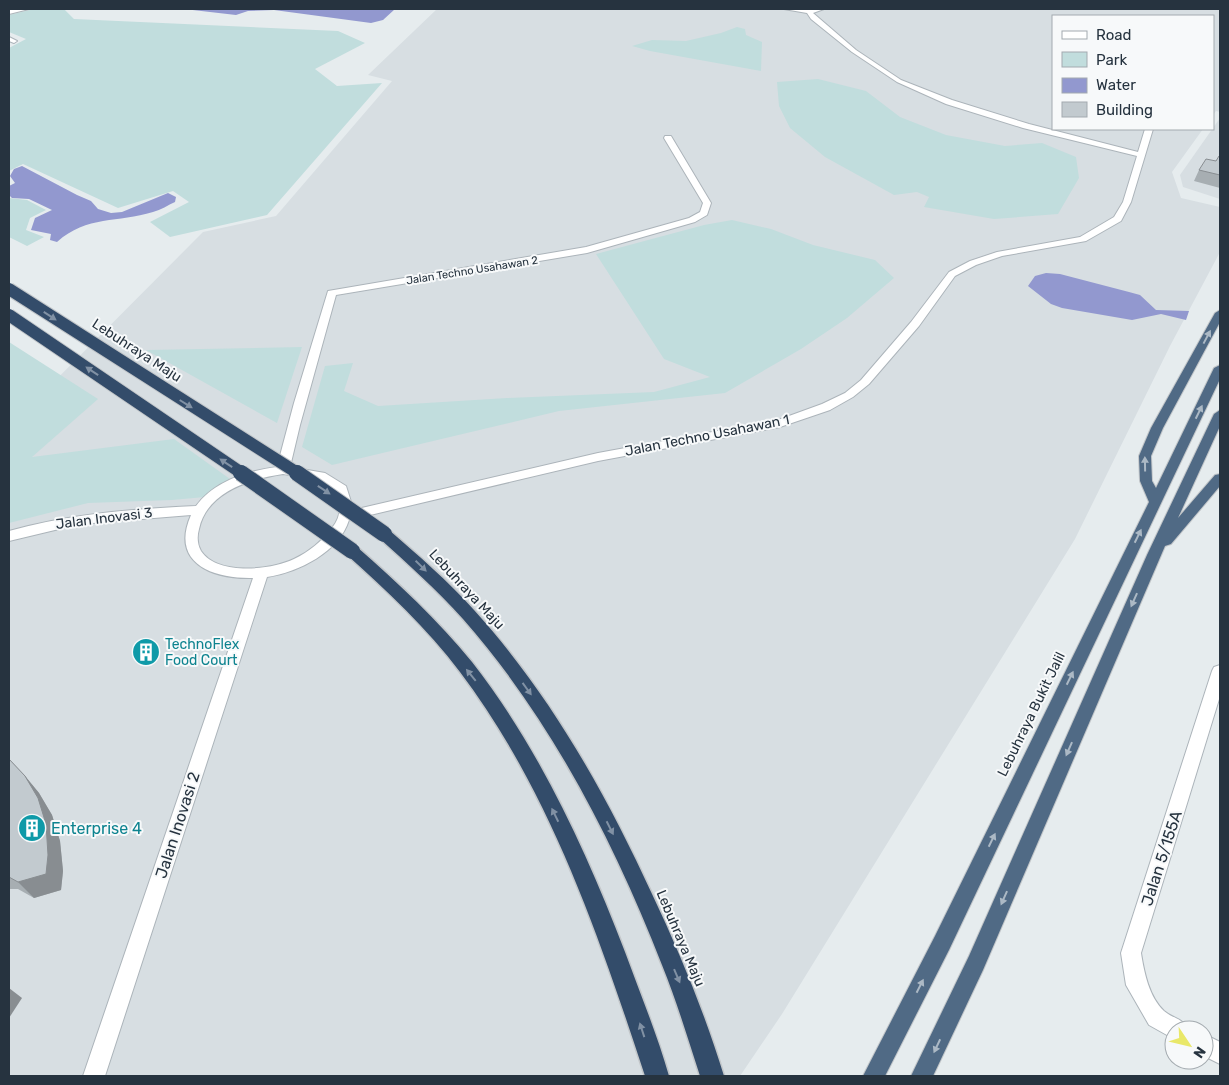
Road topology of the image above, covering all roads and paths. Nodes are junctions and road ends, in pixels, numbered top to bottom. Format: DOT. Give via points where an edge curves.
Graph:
graph roads {
  1 [pos="26,9"];
  2 [pos="787,9"];
  3 [pos="821,9"];
  4 [pos="9,12"];
  5 [pos="809,12"];
  6 [pos="1149,130"];
  7 [pos="668,138"];
  8 [pos="1142,155"];
  9 [pos="9,289"];
  10 [pos="1220,312"];
  11 [pos="9,315"];
  12 [pos="1220,368"];
  13 [pos="1220,414"];
  14 [pos="282,470"];
  15 [pos="1220,478"];
  16 [pos="1155,501"];
  17 [pos="200,510"];
  18 [pos="346,516"];
  19 [pos="9,536"];
  20 [pos="1154,555"];
  21 [pos="260,574"];
  22 [pos="1220,671"];
  23 [pos="1164,1023"];
  24 [pos="94,1076"];
  25 [pos="657,1076"];
  26 [pos="712,1076"];
  27 [pos="874,1076"];
  28 [pos="922,1076"];
  1 -- 4 [label="street"];
  2 -- 5 [label="street"];
  3 -- 5 [label="street"];
  5 -- 8 [label="street" via="854,51 899,81 950,102 1026,126"];
  6 -- 8 [label="street, Jalan Techno Usahawan 1"];
  7 -- 14 [label="street, Jalan Techno Usahawan 2" via="707,203 704,212 692,220 587,250 332,293"];
  8 -- 18 [label="street, Jalan Techno Usahawan 1" via="1118,219 1083,238 1000,254 952,274 915,324 864,382 849,395 826,407 780,423 598,457"];
  9 -- 26 [label="highway, Lebuhraya Maju, one-way, bridge" via="322,489 402,549 465,612 553,725 595,798 680,982"];
  16 -- 10 [label="highway, one-way" via="1146,481 1145,456"];
  25 -- 11 [label="highway, one-way, bridge" via="605,924 560,824 518,746 479,685 437,633 352,551"];
  16 -- 12 [label="highway, Lebuhraya Bukit Jalil, one-way"];
  13 -- 20 [label="highway"];
  14 -- 17 [label="street" via="236,482 210,499"];
  14 -- 18 [label="street" via="301,470 332,481 342,491 347,503"];
  15 -- 20 [label="highway"];
  27 -- 16 [label="highway, Lebuhraya Bukit Jalil, one-way" via="942,943"];
  17 -- 19 [label="street, Jalan Inovasi 3" via="104,515 38,527"];
  17 -- 21 [label="street" via="191,532 191,542 203,561 228,572"];
  18 -- 21 [label="street" via="339,532 308,559 285,569"];
  20 -- 28 [label="highway, one-way" via="976,963"];
  21 -- 24 [label="street, Jalan Inovasi 2"];
  22 -- 23 [label="street, Jalan 5/155A" via="1131,953 1136,985 1156,1018"];
}
